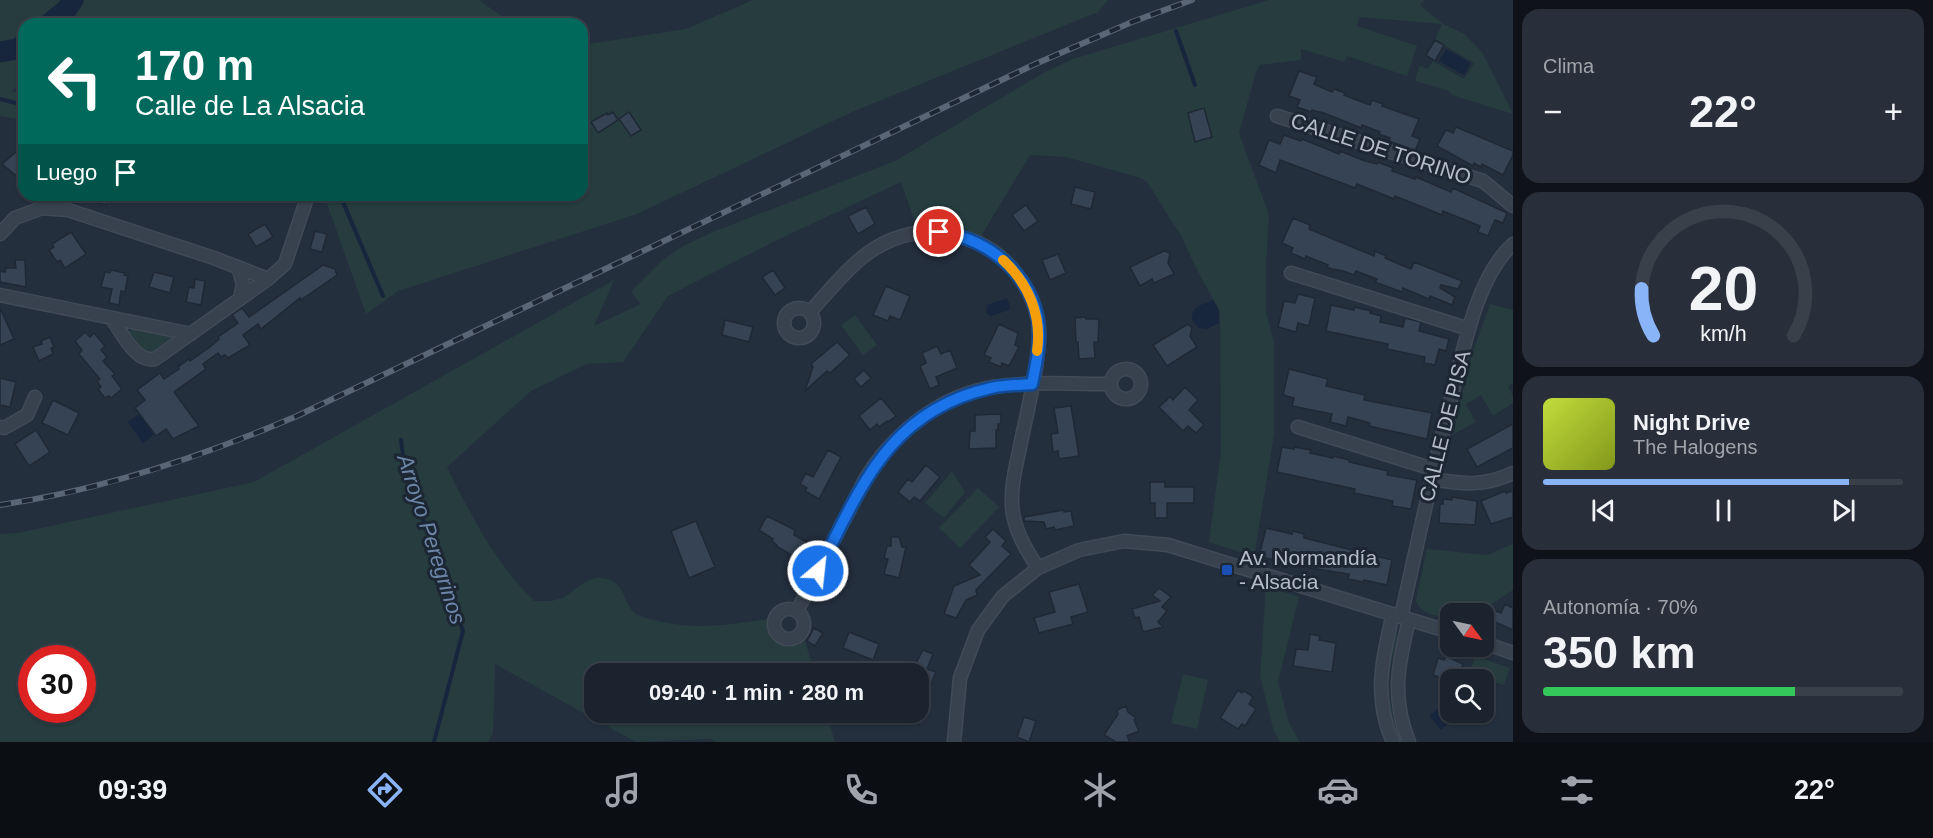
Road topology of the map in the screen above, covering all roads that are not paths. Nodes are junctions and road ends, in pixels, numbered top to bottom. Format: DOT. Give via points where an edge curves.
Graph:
graph roads {
  1 [pos="1276,116"];
  2 [pos="306,201"];
  3 [pos="1513,206"];
  4 [pos="0,234"];
  5 [pos="1513,244"];
  6 [pos="238,267"];
  7 [pos="1291,273"];
  8 [pos="268,279"];
  9 [pos="0,295"];
  10 [pos="240,299"];
  11 [pos="810,312"];
  12 [pos="112,319"];
  13 [pos="1469,329"];
  14 [pos="191,334"];
  15 [pos="1032,384"];
  16 [pos="1111,384"];
  17 [pos="35,397"];
  18 [pos="0,427"];
  19 [pos="1298,427"];
  20 [pos="1513,473"];
  21 [pos="1432,474"];
  22 [pos="1038,568"];
  23 [pos="797,611"];
  24 [pos="1401,617"];
  25 [pos="1440,629"];
  26 [pos="1494,646"];
  27 [pos="1513,653"];
  28 [pos="954,742"];
  29 [pos="1393,742"];
  30 [pos="1410,742"];
  1 -- 3 [label="street, CALLE DE TORINO" via="1483,181"];
  2 -- 8 [label="street" via="285,264"];
  4 -- 6 [label="street" via="15,218 42,208 68,210"];
  5 -- 13 [label="street, CALLE DE PISA" via="1490,274"];
  6 -- 8 [label="street"];
  6 -- 10 [label="street" via="243,284"];
  7 -- 13 [label="street"];
  8 -- 10 [label="street"];
  9 -- 12 [label="street"];
  10 -- 14 [label="street"];
  11 -- 15 [label="street" via="856,261 879,244 919,232 952,234 997,254 1027,288 1039,337"];
  12 -- 14 [label="street"];
  12 -- 14 [label="street" via="140,356 148,360"];
  13 -- 21 [label="street, CALLE DE PISA"];
  15 -- 16 [label="street"];
  15 -- 22 [label="street" via="1012,482 1012,508 1023,545"];
  15 -- 23 [label="street" via="992,387 959,397 906,428 870,472"];
  17 -- 18 [label="street" via="27,415"];
  19 -- 21 [label="street"];
  20 -- 21 [label="street" via="1496,481 1466,484"];
  21 -- 24 [label="street, CALLE DE PISA"];
  22 -- 24 [label="street" via="1079,550 1124,541 1168,545"];
  22 -- 28 [label="street" via="1004,596 978,630 960,678"];
  24 -- 25 [label="street"];
  24 -- 29 [label="street" via="1380,673 1381,699"];
  24 -- 30 [label="street" via="1397,699"];
  26 -- 27 [label="street"];
}
